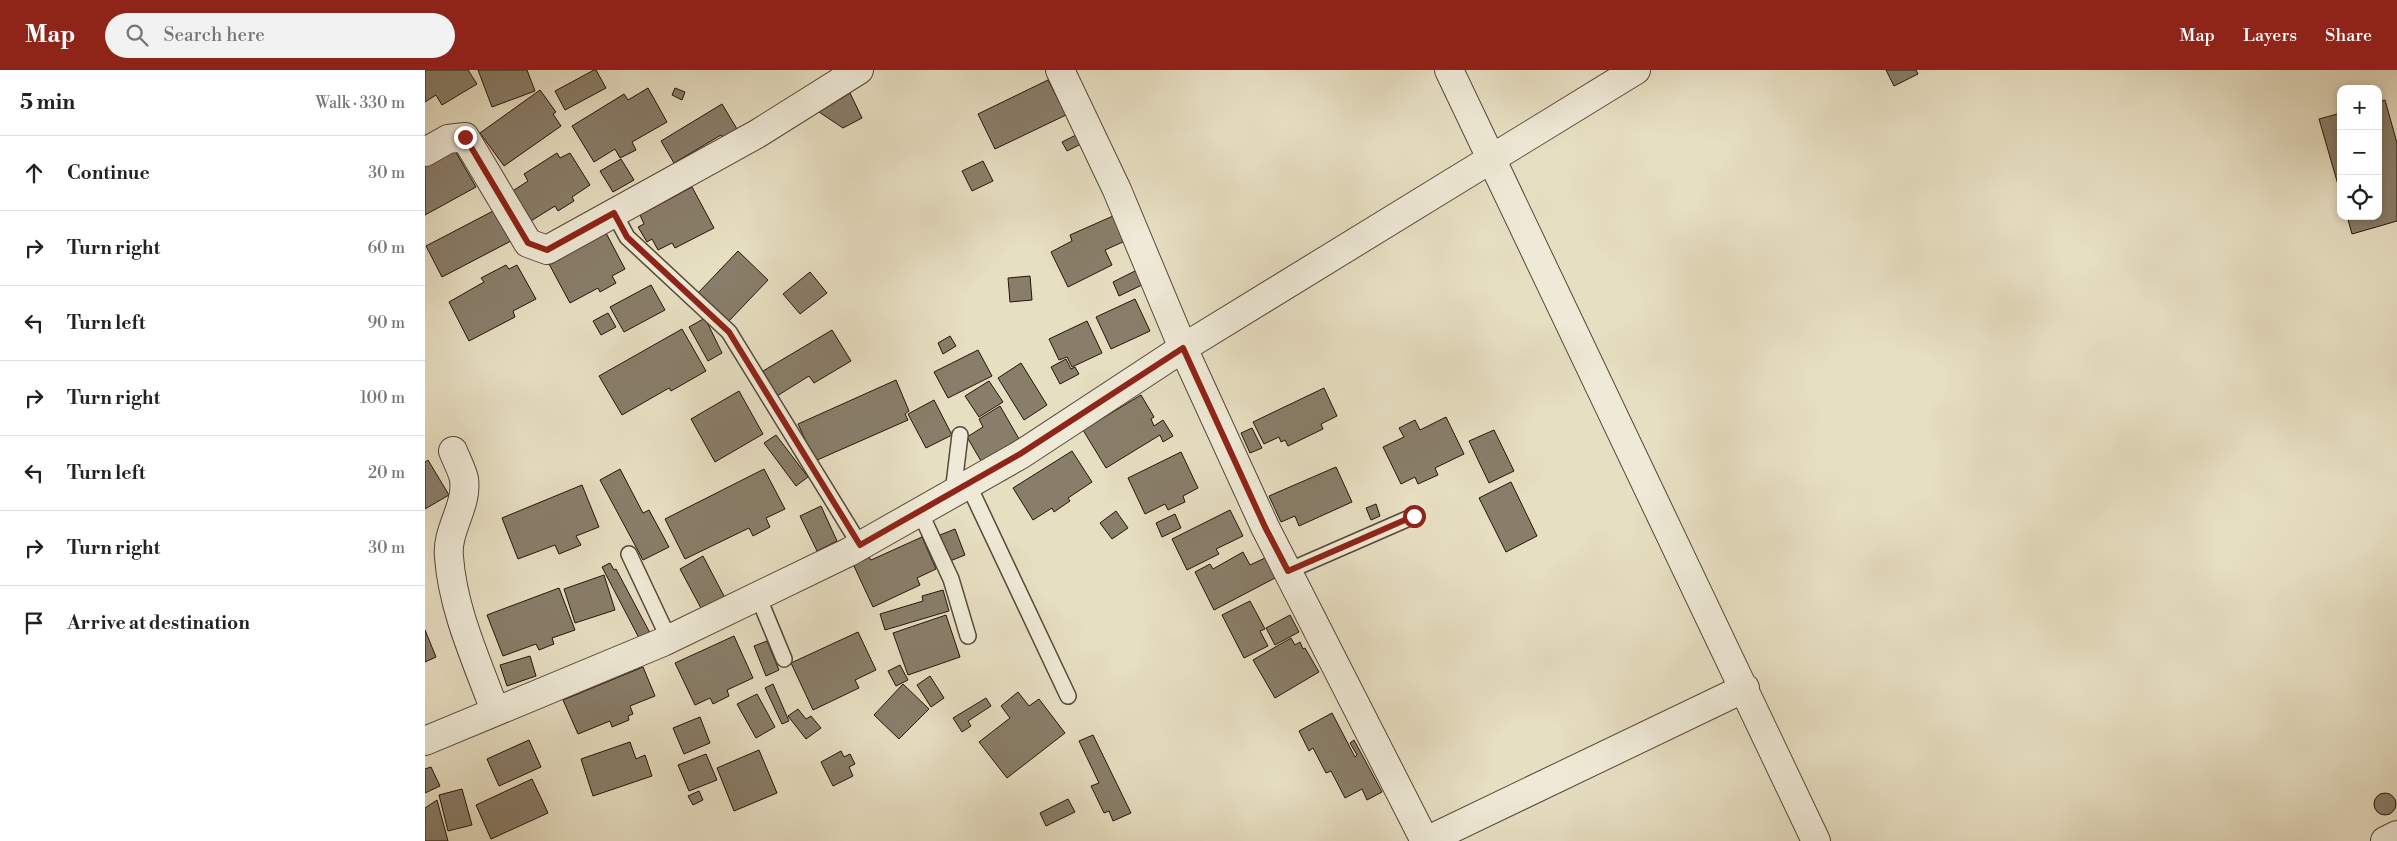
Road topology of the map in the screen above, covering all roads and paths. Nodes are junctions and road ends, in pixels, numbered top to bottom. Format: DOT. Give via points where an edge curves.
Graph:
graph roads {
  1 [pos="859,70"];
  2 [pos="1060,70"];
  3 [pos="1449,70"];
  4 [pos="1636,70"];
  5 [pos="425,152"];
  6 [pos="1491,159"];
  7 [pos="614,213"];
  8 [pos="1183,348"];
  9 [pos="960,435"];
  10 [pos="453,451"];
  11 [pos="961,488"];
  12 [pos="920,512"];
  13 [pos="1414,516"];
  14 [pos="860,545"];
  15 [pos="629,554"];
  16 [pos="1288,571"];
  17 [pos="758,596"];
  18 [pos="967,636"];
  19 [pos="669,639"];
  20 [pos="784,659"];
  21 [pos="1745,688"];
  22 [pos="1068,696"];
  23 [pos="495,711"];
  24 [pos="425,741"];
  25 [pos="2397,835"];
  26 [pos="1425,841"];
  27 [pos="1816,841"];
  28 [pos="2385,841"];
  1 -- 7 [label="street" via="757,134"];
  2 -- 8 [label="street" via="1117,190"];
  3 -- 6 [label="street"];
  4 -- 6 [label="street"];
  5 -- 7 [label="street" via="448,139 465,137 528,243 547,250"];
  6 -- 8 [label="street"];
  6 -- 21 [label="street"];
  7 -- 14 [label="lane" via="627,237 729,332"];
  8 -- 11 [label="street" via="1020,454"];
  8 -- 16 [label="street"];
  9 -- 11 [label="lane"];
  10 -- 23 [label="street" via="464,478 464,499 448,555 455,600"];
  11 -- 12 [label="street"];
  11 -- 22 [label="lane"];
  12 -- 14 [label="street"];
  12 -- 18 [label="lane" via="951,578"];
  13 -- 16 [label="lane"];
  14 -- 17 [label="street"];
  15 -- 19 [label="lane"];
  16 -- 26 [label="street"];
  17 -- 19 [label="street"];
  17 -- 20 [label="lane"];
  19 -- 23 [label="street"];
  21 -- 26 [label="street"];
  21 -- 27 [label="street"];
  23 -- 24 [label="street"];
  25 -- 28 [label="street"];
}
